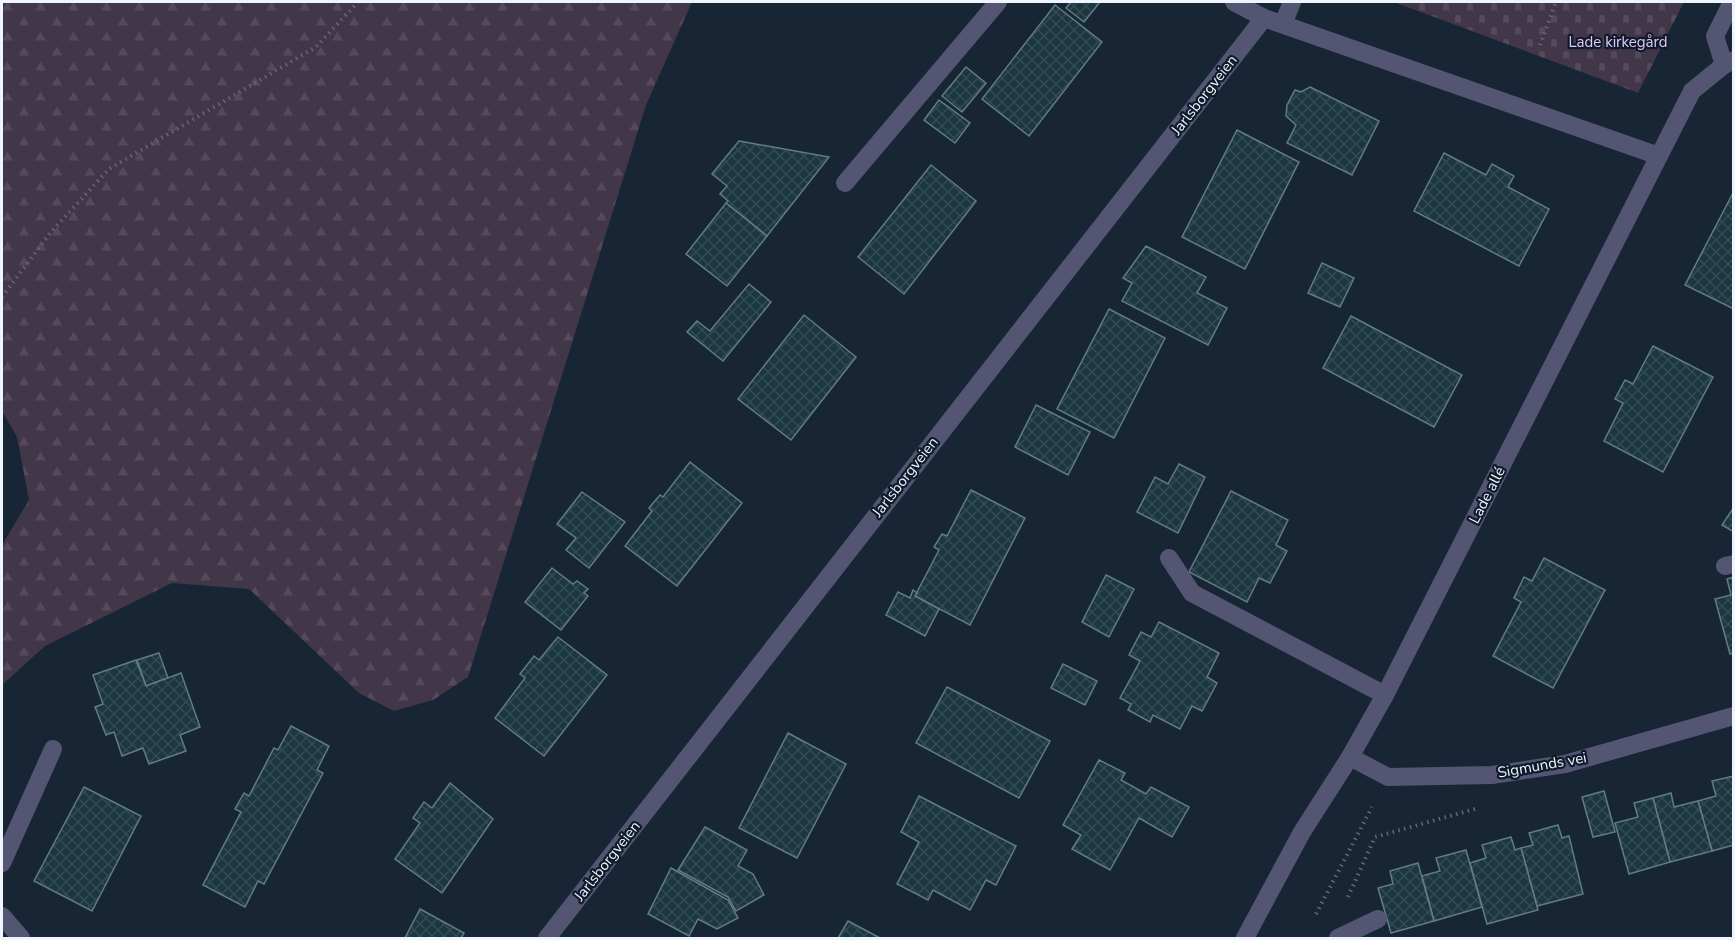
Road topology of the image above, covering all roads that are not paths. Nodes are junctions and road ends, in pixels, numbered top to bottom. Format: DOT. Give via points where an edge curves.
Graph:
graph roads {
  1 [pos="998,2"];
  2 [pos="1234,2"];
  3 [pos="1292,2"];
  4 [pos="1732,2"];
  5 [pos="1264,18"];
  6 [pos="1283,24"];
  7 [pos="1729,62"];
  8 [pos="1659,156"];
  9 [pos="845,183"];
  10 [pos="1169,558"];
  11 [pos="1385,695"];
  12 [pos="1734,716"];
  13 [pos="53,748"];
  14 [pos="1350,757"];
  15 [pos="2,863"];
  16 [pos="2,916"];
  17 [pos="1378,919"];
  18 [pos="1249,937"];
  19 [pos="21,939"];
  20 [pos="547,939"];
  21 [pos="1338,939"];
  1 -- 9 [label="street"];
  2 -- 5 [label="street"];
  3 -- 6 [label="street"];
  4 -- 7 [label="street" via="1715,36"];
  5 -- 6 [label="street"];
  5 -- 20 [label="street, Jarlsborgveien"];
  6 -- 8 [label="street"];
  7 -- 8 [label="street, Lade allé" via="1692,91"];
  8 -- 11 [label="street, Lade allé"];
  10 -- 11 [label="street" via="1192,593"];
  11 -- 14 [label="street, Lade allé"];
  12 -- 14 [label="street, Sigmunds vei" via="1565,764 1492,775 1388,777"];
  13 -- 15 [label="street"];
  14 -- 18 [label="street, Lade allé" via="1302,832"];
  16 -- 19 [label="street"];
  17 -- 21 [label="street"];
}
